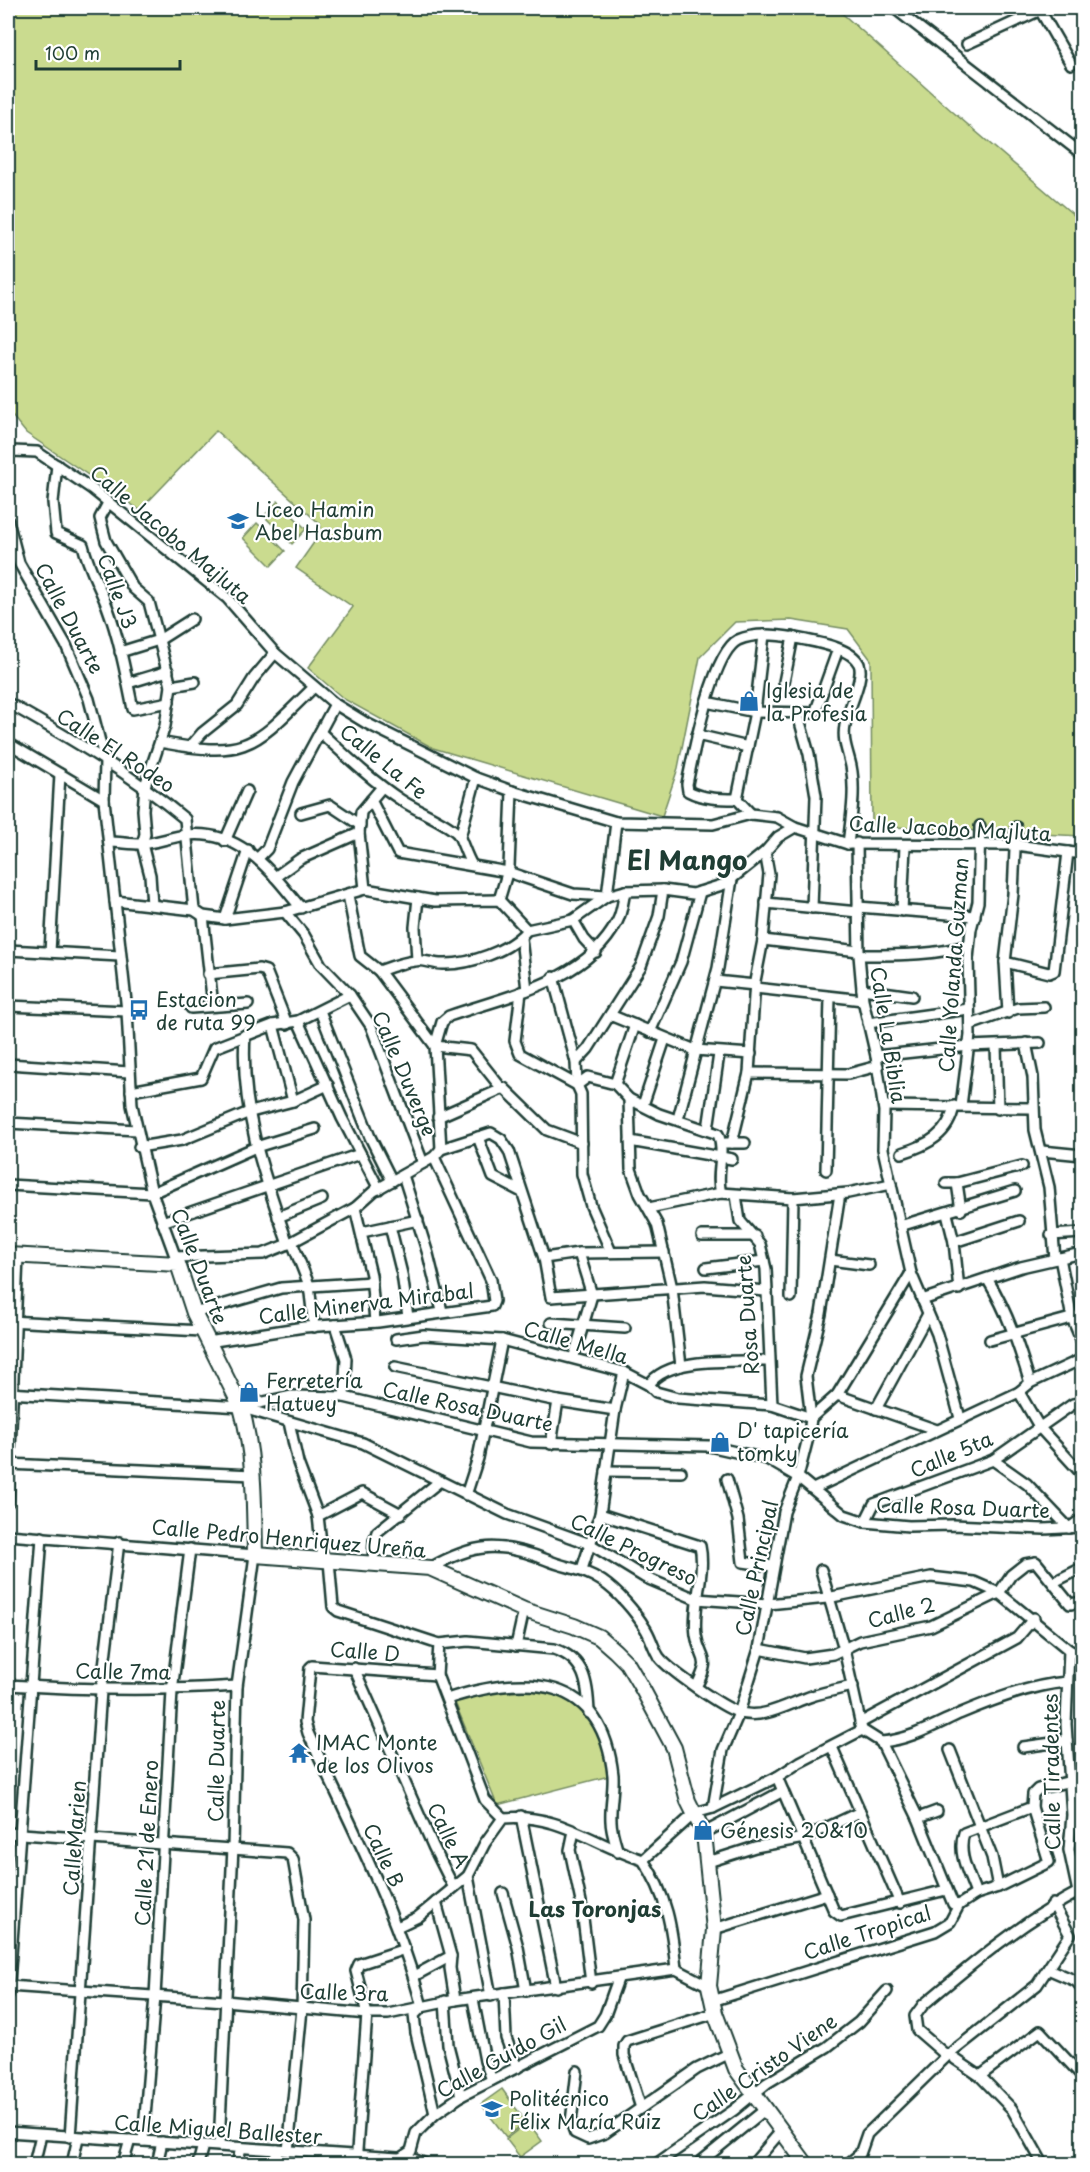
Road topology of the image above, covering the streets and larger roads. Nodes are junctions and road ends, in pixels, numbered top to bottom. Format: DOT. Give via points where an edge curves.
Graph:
graph roads {
  1 [pos="894,8"];
  2 [pos="1042,9"];
  3 [pos="967,44"];
  4 [pos="1071,64"];
  5 [pos="1083,154"];
  6 [pos="8,456"];
  7 [pos="57,465"];
  8 [pos="108,503"];
  9 [pos="8,521"];
  10 [pos="192,619"];
  11 [pos="764,635"];
  12 [pos="793,637"];
  13 [pos="159,640"];
  14 [pos="838,649"];
  15 [pos="120,652"];
  16 [pos="275,653"];
  17 [pos="168,671"];
  18 [pos="195,682"];
  19 [pos="784,682"];
  20 [pos="128,683"];
  21 [pos="171,686"];
  22 [pos="314,687"];
  23 [pos="169,702"];
  24 [pos="706,702"];
  25 [pos="8,703"];
  26 [pos="335,704"];
  27 [pos="755,712"];
  28 [pos="798,715"];
  29 [pos="320,732"];
  30 [pos="697,735"];
  31 [pos="160,742"];
  32 [pos="8,743"];
  33 [pos="190,747"];
  34 [pos="748,747"];
  35 [pos="105,761"];
  36 [pos="60,774"];
  37 [pos="476,778"];
  38 [pos="146,786"];
  39 [pos="382,787"];
  40 [pos="247,791"];
  41 [pos="512,792"];
  42 [pos="736,799"];
  43 [pos="104,800"];
  44 [pos="371,800"];
  45 [pos="301,813"];
  46 [pos="751,814"];
  47 [pos="616,822"];
  48 [pos="980,826"];
  49 [pos="795,827"];
  50 [pos="1016,827"];
  51 [pos="359,829"];
  52 [pos="188,835"];
  53 [pos="816,835"];
  54 [pos="460,837"];
  55 [pos="225,841"];
  56 [pos="109,842"];
  57 [pos="853,843"];
  58 [pos="142,844"];
  59 [pos="979,844"];
  60 [pos="1016,845"];
  61 [pos="905,846"];
  62 [pos="248,850"];
  63 [pos="765,852"];
  64 [pos="1068,852"];
  65 [pos="1083,854"];
  66 [pos="259,857"];
  67 [pos="472,865"];
  68 [pos="508,872"];
  69 [pos="275,877"];
  70 [pos="732,879"];
  71 [pos="365,888"];
  72 [pos="663,890"];
  73 [pos="625,891"];
  74 [pos="700,892"];
  75 [pos="348,895"];
  76 [pos="607,896"];
  77 [pos="418,898"];
  78 [pos="499,900"];
  79 [pos="115,901"];
  80 [pos="766,903"];
  81 [pos="152,905"];
  82 [pos="301,908"];
  83 [pos="812,908"];
  84 [pos="194,910"];
  85 [pos="858,910"];
  86 [pos="902,911"];
  87 [pos="285,912"];
  88 [pos="203,916"];
  89 [pos="975,916"];
  90 [pos="225,920"];
  91 [pos="573,920"];
  92 [pos="524,934"];
  93 [pos="763,940"];
  94 [pos="969,945"];
  95 [pos="8,950"];
  96 [pos="50,952"];
  97 [pos="596,952"];
  98 [pos="859,953"];
  99 [pos="120,956"];
  100 [pos="417,960"];
  101 [pos="1005,962"];
  102 [pos="379,971"];
  103 [pos="208,974"];
  104 [pos="552,978"];
  105 [pos="715,981"];
  106 [pos="755,987"];
  107 [pos="862,989"];
  108 [pos="524,991"];
  109 [pos="350,995"];
  110 [pos="912,996"];
  111 [pos="830,997"];
  112 [pos="863,1000"];
  113 [pos="248,1004"];
  114 [pos="8,1006"];
  115 [pos="213,1006"];
  116 [pos="1044,1007"];
  117 [pos="190,1008"];
  118 [pos="969,1009"];
  119 [pos="127,1011"];
  120 [pos="320,1011"];
  121 [pos="1008,1013"];
  122 [pos="610,1015"];
  123 [pos="298,1021"];
  124 [pos="868,1023"];
  125 [pos="287,1024"];
  126 [pos="970,1024"];
  127 [pos="273,1025"];
  128 [pos="635,1025"];
  129 [pos="650,1032"];
  130 [pos="245,1035"];
  131 [pos="665,1039"];
  132 [pos="1026,1043"];
  133 [pos="1040,1043"];
  134 [pos="435,1046"];
  135 [pos="969,1046"];
  136 [pos="996,1046"];
  137 [pos="695,1050"];
  138 [pos="718,1054"];
  139 [pos="751,1054"];
  140 [pos="877,1061"];
  141 [pos="576,1062"];
  142 [pos="8,1064"];
  143 [pos="129,1072"];
  144 [pos="749,1073"];
  145 [pos="827,1074"];
  146 [pos="615,1084"];
  147 [pos="328,1085"];
  148 [pos="577,1085"];
  149 [pos="502,1089"];
  150 [pos="131,1091"];
  151 [pos="629,1099"];
  152 [pos="293,1101"];
  153 [pos="643,1106"];
  154 [pos="884,1106"];
  155 [pos="957,1106"];
  156 [pos="1032,1107"];
  157 [pos="998,1109"];
  158 [pos="247,1113"];
  159 [pos="438,1117"];
  160 [pos="678,1119"];
  161 [pos="8,1123"];
  162 [pos="315,1129"];
  163 [pos="708,1129"];
  164 [pos="137,1130"];
  165 [pos="478,1137"];
  166 [pos="630,1141"];
  167 [pos="582,1143"];
  168 [pos="720,1143"];
  169 [pos="732,1143"];
  170 [pos="745,1143"];
  171 [pos="139,1147"];
  172 [pos="256,1147"];
  173 [pos="1042,1151"];
  174 [pos="437,1153"];
  175 [pos="902,1153"];
  176 [pos="360,1154"];
  177 [pos="1083,1155"];
  178 [pos="719,1156"];
  179 [pos="732,1159"];
  180 [pos="423,1163"];
  181 [pos="1022,1166"];
  182 [pos="826,1170"];
  183 [pos="403,1175"];
  184 [pos="392,1181"];
  185 [pos="946,1183"];
  186 [pos="957,1183"];
  187 [pos="891,1184"];
  188 [pos="8,1185"];
  189 [pos="268,1187"];
  190 [pos="379,1189"];
  191 [pos="520,1191"];
  192 [pos="1015,1191"];
  193 [pos="152,1193"];
  194 [pos="721,1193"];
  195 [pos="840,1194"];
  196 [pos="736,1195"];
  197 [pos="793,1198"];
  198 [pos="322,1199"];
  199 [pos="355,1208"];
  200 [pos="649,1208"];
  201 [pos="961,1210"];
  202 [pos="947,1214"];
  203 [pos="278,1217"];
  204 [pos="418,1220"];
  205 [pos="1019,1221"];
  206 [pos="162,1222"];
  207 [pos="390,1226"];
  208 [pos="900,1226"];
  209 [pos="362,1232"];
  210 [pos="1083,1233"];
  211 [pos="1051,1235"];
  212 [pos="702,1236"];
  213 [pos="755,1236"];
  214 [pos="954,1242"];
  215 [pos="290,1243"];
  216 [pos="611,1252"];
  217 [pos="664,1252"];
  218 [pos="579,1253"];
  219 [pos="1083,1253"];
  220 [pos="13,1255"];
  221 [pos="544,1258"];
  222 [pos="1057,1258"];
  223 [pos="830,1260"];
  224 [pos="176,1261"];
  225 [pos="764,1261"];
  226 [pos="869,1265"];
  227 [pos="706,1268"];
  228 [pos="911,1273"];
  229 [pos="988,1280"];
  230 [pos="372,1282"];
  231 [pos="309,1285"];
  232 [pos="672,1288"];
  233 [pos="959,1289"];
  234 [pos="766,1291"];
  235 [pos="592,1295"];
  236 [pos="790,1297"];
  237 [pos="922,1300"];
  238 [pos="442,1311"];
  239 [pos="194,1313"];
  240 [pos="928,1314"];
  241 [pos="1083,1315"];
  242 [pos="408,1317"];
  243 [pos="1072,1318"];
  244 [pos="12,1321"];
  245 [pos="375,1322"];
  246 [pos="551,1323"];
  247 [pos="584,1323"];
  248 [pos="335,1325"];
  249 [pos="314,1327"];
  250 [pos="625,1328"];
  251 [pos="1015,1333"];
  252 [pos="205,1337"];
  253 [pos="396,1339"];
  254 [pos="502,1340"];
  255 [pos="990,1340"];
  256 [pos="1083,1342"];
  257 [pos="574,1356"];
  258 [pos="1083,1359"];
  259 [pos="768,1361"];
  260 [pos="395,1366"];
  261 [pos="681,1366"];
  262 [pos="624,1372"];
  263 [pos="1030,1383"];
  264 [pos="493,1385"];
  265 [pos="649,1385"];
  266 [pos="1019,1392"];
  267 [pos="10,1394"];
  268 [pos="837,1395"];
  269 [pos="344,1397"];
  270 [pos="558,1401"];
  271 [pos="772,1405"];
  272 [pos="1083,1406"];
  273 [pos="241,1407"];
  274 [pos="876,1409"];
  275 [pos="615,1410"];
  276 [pos="811,1418"];
  277 [pos="960,1418"];
  278 [pos="289,1422"];
  279 [pos="1040,1428"];
  280 [pos="484,1430"];
  281 [pos="937,1430"];
  282 [pos="610,1443"];
  283 [pos="551,1444"];
  284 [pos="993,1460"];
  285 [pos="8,1464"];
  286 [pos="606,1471"];
  287 [pos="681,1472"];
  288 [pos="1083,1474"];
  289 [pos="253,1476"];
  290 [pos="798,1477"];
  291 [pos="727,1479"];
  292 [pos="440,1481"];
  293 [pos="813,1489"];
  294 [pos="466,1495"];
  295 [pos="8,1502"];
  296 [pos="401,1514"];
  297 [pos="600,1514"];
  298 [pos="318,1516"];
  299 [pos="1083,1519"];
  300 [pos="865,1522"];
  301 [pos="1083,1527"];
  302 [pos="1069,1528"];
  303 [pos="8,1535"];
  304 [pos="42,1537"];
  305 [pos="119,1542"];
  306 [pos="591,1544"];
  307 [pos="190,1549"];
  308 [pos="255,1555"];
  309 [pos="326,1561"];
  310 [pos="373,1564"];
  311 [pos="772,1566"];
  312 [pos="430,1568"];
  313 [pos="1083,1568"];
  314 [pos="582,1569"];
  315 [pos="821,1570"];
  316 [pos="1054,1582"];
  317 [pos="999,1593"];
  318 [pos="827,1598"];
  319 [pos="696,1599"];
  320 [pos="1083,1602"];
  321 [pos="768,1604"];
  322 [pos="524,1610"];
  323 [pos="1034,1618"];
  324 [pos="439,1644"];
  325 [pos="516,1646"];
  326 [pos="759,1648"];
  327 [pos="844,1648"];
  328 [pos="1069,1650"];
  329 [pos="1083,1656"];
  330 [pos="354,1668"];
  331 [pos="437,1675"];
  332 [pos="1067,1682"];
  333 [pos="8,1686"];
  334 [pos="237,1686"];
  335 [pos="853,1686"];
  336 [pos="31,1687"];
  337 [pos="696,1687"];
  338 [pos="172,1690"];
  339 [pos="101,1691"];
  340 [pos="447,1699"];
  341 [pos="589,1713"];
  342 [pos="739,1713"];
  343 [pos="305,1722"];
  344 [pos="861,1727"];
  345 [pos="880,1742"];
  346 [pos="1067,1742"];
  347 [pos="832,1747"];
  348 [pos="1023,1747"];
  349 [pos="950,1750"];
  350 [pos="777,1777"];
  351 [pos="1071,1781"];
  352 [pos="783,1791"];
  353 [pos="1032,1807"];
  354 [pos="713,1808"];
  355 [pos="937,1811"];
  356 [pos="860,1812"];
  357 [pos="695,1813"];
  358 [pos="521,1816"];
  359 [pos="502,1818"];
  360 [pos="918,1818"];
  361 [pos="980,1828"];
  362 [pos="574,1830"];
  363 [pos="8,1833"];
  364 [pos="19,1833"];
  365 [pos="704,1833"];
  366 [pos="92,1837"];
  367 [pos="804,1838"];
  368 [pos="165,1842"];
  369 [pos="233,1847"];
  370 [pos="618,1852"];
  371 [pos="643,1860"];
  372 [pos="708,1862"];
  373 [pos="468,1876"];
  374 [pos="453,1886"];
  375 [pos="998,1887"];
  376 [pos="946,1890"];
  377 [pos="1080,1891"];
  378 [pos="503,1893"];
  379 [pos="827,1894"];
  380 [pos="976,1894"];
  381 [pos="436,1902"];
  382 [pos="900,1903"];
  383 [pos="1053,1904"];
  384 [pos="959,1905"];
  385 [pos="397,1927"];
  386 [pos="714,1929"];
  387 [pos="405,1949"];
  388 [pos="451,1956"];
  389 [pos="676,1970"];
  390 [pos="1048,1970"];
  391 [pos="414,1976"];
  392 [pos="618,1980"];
  393 [pos="1080,1982"];
  394 [pos="591,1983"];
  395 [pos="8,1986"];
  396 [pos="709,1986"];
  397 [pos="556,1987"];
  398 [pos="81,1991"];
  399 [pos="526,1991"];
  400 [pos="886,1991"];
  401 [pos="504,1993"];
  402 [pos="8,1995"];
  403 [pos="155,1996"];
  404 [pos="491,1996"];
  405 [pos="473,1999"];
  406 [pos="450,2000"];
  407 [pos="225,2001"];
  408 [pos="423,2007"];
  409 [pos="713,2007"];
  410 [pos="302,2009"];
  411 [pos="367,2014"];
  412 [pos="728,2054"];
  413 [pos="951,2057"];
  414 [pos="517,2068"];
  415 [pos="577,2071"];
  416 [pos="980,2076"];
  417 [pos="1083,2076"];
  418 [pos="492,2080"];
  419 [pos="756,2093"];
  420 [pos="461,2096"];
  421 [pos="641,2108"];
  422 [pos="767,2108"];
  423 [pos="435,2114"];
  424 [pos="782,2130"];
  425 [pos="8,2132"];
  426 [pos="40,2135"];
  427 [pos="74,2138"];
  428 [pos="130,2140"];
  429 [pos="143,2141"];
  430 [pos="162,2142"];
  431 [pos="203,2145"];
  432 [pos="219,2146"];
  433 [pos="241,2148"];
  434 [pos="277,2150"];
  435 [pos="288,2151"];
  436 [pos="314,2152"];
  437 [pos="357,2161"];
  438 [pos="399,2162"];
  439 [pos="34,2164"];
  440 [pos="72,2164"];
  441 [pos="123,2164"];
  442 [pos="157,2164"];
  443 [pos="198,2164"];
  444 [pos="237,2164"];
  445 [pos="273,2164"];
  446 [pos="311,2164"];
  447 [pos="426,2164"];
  448 [pos="656,2164"];
  449 [pos="698,2164"];
  450 [pos="753,2164"];
  451 [pos="806,2164"];
  452 [pos="848,2164"];
  453 [pos="1043,2164"];
  1 -- 5 [label="street"];
  2 -- 3 [label="street"];
  2 -- 4 [label="street"];
  6 -- 7 [label="street, Calle Jacobo Majluta" via="12,451 38,452"];
  7 -- 8 [label="street, Calle Jacobo Majluta"];
  7 -- 15 [label="street, Calle J3" via="53,502 56,533 83,545"];
  8 -- 13 [label="street" via="100,518 106,541 133,588 149,602"];
  8 -- 16 [label="street, Calle Jacobo Majluta" via="227,598"];
  9 -- 35 [label="street, Calle Duarte" via="19,563 66,645 89,699"];
  10 -- 13 [label="street"];
  11 -- 12 [label="street"];
  11 -- 24 [label="street" via="738,641 727,649"];
  11 -- 27 [label="street"];
  12 -- 14 [label="street"];
  12 -- 19 [label="street"];
  13 -- 15 [label="street"];
  13 -- 17 [label="street"];
  14 -- 28 [label="street" via="817,710"];
  14 -- 57 [label="street, Calle La Biblia" via="859,663 861,673 844,727 845,751 851,766"];
  15 -- 20 [label="street, Calle J3"];
  16 -- 22 [label="street, Calle Jacobo Majluta"];
  16 -- 33 [label="street" via="237,705"];
  17 -- 20 [label="street"];
  17 -- 21 [label="street"];
  18 -- 21 [label="street"];
  20 -- 23 [label="street, Calle J3" via="133,709"];
  21 -- 23 [label="street"];
  22 -- 26 [label="street, Calle Jacobo Majluta"];
  22 -- 33 [label="street" via="250,745 212,750"];
  23 -- 31 [label="street"];
  24 -- 27 [label="street"];
  24 -- 30 [label="street"];
  25 -- 35 [label="street, Calle El Rodeo"];
  26 -- 29 [label="street"];
  26 -- 37 [label="street, Calle Jacobo Majluta"];
  27 -- 28 [label="street"];
  27 -- 34 [label="street"];
  28 -- 53 [label="street" via="816,796"];
  29 -- 39 [label="street, Calle La Fe"];
  29 -- 66 [label="street" via="293,782 267,849"];
  30 -- 34 [label="street"];
  30 -- 42 [label="street" via="688,791 718,800"];
  31 -- 33 [label="street"];
  31 -- 38 [label="street"];
  32 -- 36 [label="street"];
  34 -- 42 [label="street"];
  35 -- 38 [label="street, Calle El Rodeo"];
  35 -- 43 [label="street, Calle Duarte"];
  36 -- 43 [label="street"];
  36 -- 96 [label="street"];
  37 -- 41 [label="street, Calle Jacobo Majluta"];
  37 -- 54 [label="street"];
  38 -- 52 [label="street, Calle El Rodeo" via="185,819"];
  38 -- 58 [label="street"];
  39 -- 44 [label="street"];
  39 -- 54 [label="street, Calle La Fe"];
  40 -- 55 [label="street"];
  41 -- 47 [label="street, Calle Jacobo Majluta"];
  41 -- 68 [label="street"];
  42 -- 46 [label="street"];
  43 -- 56 [label="street, Calle Duarte"];
  44 -- 51 [label="street" via="361,812"];
  44 -- 67 [label="street" via="398,853"];
  45 -- 51 [label="street" via="330,805"];
  46 -- 47 [label="street, Calle Jacobo Majluta" via="713,824"];
  46 -- 49 [label="street, Calle Jacobo Majluta" via="777,817"];
  47 -- 76 [label="street"];
  48 -- 59 [label="street, Calle Yolanda Guzman"];
  49 -- 53 [label="street, Calle Jacobo Majluta"];
  49 -- 63 [label="street" via="778,837"];
  50 -- 60 [label="street"];
  51 -- 69 [label="street" via="300,859"];
  51 -- 71 [label="street"];
  52 -- 55 [label="street"];
  52 -- 58 [label="street"];
  52 -- 84 [label="street, Calle El Rodeo"];
  53 -- 57 [label="street, Calle Jacobo Majluta"];
  53 -- 83 [label="street"];
  54 -- 67 [label="street" via="463,852"];
  55 -- 62 [label="street"];
  56 -- 58 [label="street"];
  56 -- 79 [label="street, Calle Duarte"];
  57 -- 61 [label="street, Calle Jacobo Majluta"];
  57 -- 85 [label="street, Calle La Biblia"];
  58 -- 81 [label="street"];
  59 -- 60 [label="street, Calle Jacobo Majluta"];
  59 -- 61 [label="street, Calle Jacobo Majluta"];
  59 -- 89 [label="street, Calle Yolanda Guzman"];
  60 -- 64 [label="street, Calle Jacobo Majluta"];
  60 -- 101 [label="street"];
  61 -- 86 [label="street"];
  62 -- 66 [label="street"];
  62 -- 90 [label="street"];
  63 -- 70 [label="street"];
  63 -- 80 [label="street" via="769,874"];
  64 -- 65 [label="street, Calle Jacobo Majluta"];
  64 -- 101 [label="street" via="1054,971"];
  66 -- 69 [label="street"];
  67 -- 68 [label="street"];
  68 -- 76 [label="street" via="573,894"];
  68 -- 78 [label="street"];
  69 -- 82 [label="street"];
  70 -- 74 [label="street"];
  70 -- 105 [label="street"];
  71 -- 75 [label="street"];
  71 -- 77 [label="street"];
  72 -- 73 [label="street"];
  72 -- 74 [label="street"];
  72 -- 122 [label="street" via="650,945"];
  73 -- 76 [label="street"];
  73 -- 97 [label="street" via="618,920"];
  74 -- 129 [label="street" via="681,962"];
  75 -- 82 [label="street"];
  75 -- 102 [label="street" via="357,949"];
  76 -- 91 [label="street"];
  77 -- 78 [label="street"];
  77 -- 100 [label="street"];
  78 -- 92 [label="street"];
  79 -- 81 [label="street"];
  79 -- 99 [label="street, Calle Duarte"];
  80 -- 83 [label="street"];
  80 -- 93 [label="street"];
  81 -- 84 [label="street"];
  82 -- 87 [label="street"];
  83 -- 85 [label="street"];
  84 -- 88 [label="street"];
  85 -- 86 [label="street"];
  85 -- 98 [label="street, Calle La Biblia"];
  86 -- 89 [label="street"];
  87 -- 90 [label="street"];
  87 -- 109 [label="street, Calle Duverge" via="321,965"];
  88 -- 90 [label="street"];
  88 -- 103 [label="street"];
  89 -- 94 [label="street, Calle Yolanda Guzman"];
  91 -- 92 [label="street"];
  91 -- 97 [label="street"];
  92 -- 100 [label="street" via="499,950 460,963"];
  92 -- 108 [label="street"];
  93 -- 98 [label="street"];
  93 -- 106 [label="street"];
  94 -- 98 [label="street" via="919,956"];
  94 -- 118 [label="street, Calle Yolanda Guzman"];
  95 -- 96 [label="street"];
  96 -- 99 [label="street"];
  97 -- 104 [label="street"];
  98 -- 107 [label="street, Calle La Biblia"];
  99 -- 119 [label="street, Calle Duarte"];
  100 -- 102 [label="street"];
  101 -- 121 [label="street"];
  102 -- 134 [label="street"];
  103 -- 115 [label="street"];
  103 -- 125 [label="street" via="266,971"];
  104 -- 108 [label="street"];
  104 -- 141 [label="street"];
  105 -- 106 [label="street"];
  105 -- 137 [label="street"];
  106 -- 111 [label="street"];
  106 -- 139 [label="street"];
  107 -- 110 [label="street"];
  107 -- 112 [label="street, Calle La Biblia"];
  108 -- 134 [label="street" via="449,1016 442,1022"];
  108 -- 148 [label="street" via="516,1047 519,1054"];
  109 -- 120 [label="street"];
  109 -- 180 [label="street, Calle Duverge" via="371,1026"];
  111 -- 112 [label="street"];
  111 -- 145 [label="street"];
  112 -- 124 [label="street, Calle La Biblia"];
  113 -- 115 [label="street"];
  114 -- 119 [label="street"];
  115 -- 117 [label="street"];
  116 -- 121 [label="street" via="1018,1008"];
  118 -- 124 [label="street"];
  118 -- 126 [label="street, Calle Yolanda Guzman"];
  119 -- 143 [label="street, Calle Duarte"];
  120 -- 123 [label="street"];
  120 -- 184 [label="street" via="370,1137"];
  121 -- 126 [label="street"];
  122 -- 128 [label="street"];
  122 -- 141 [label="street"];
  123 -- 125 [label="street"];
  123 -- 147 [label="street"];
  124 -- 140 [label="street, Calle La Biblia"];
  125 -- 127 [label="street"];
  126 -- 135 [label="street, Calle Yolanda Guzman"];
  127 -- 130 [label="street"];
  127 -- 152 [label="street"];
  128 -- 129 [label="street"];
  128 -- 146 [label="street"];
  129 -- 131 [label="street"];
  130 -- 150 [label="street" via="213,1048 201,1078"];
  130 -- 158 [label="street"];
  131 -- 137 [label="street"];
  131 -- 153 [label="street"];
  132 -- 133 [label="street"];
  132 -- 136 [label="street"];
  132 -- 156 [label="street" via="1033,1077"];
  134 -- 149 [label="street" via="471,1050"];
  134 -- 159 [label="street"];
  135 -- 136 [label="street"];
  135 -- 140 [label="street"];
  135 -- 155 [label="street, Calle Yolanda Guzman"];
  136 -- 157 [label="street"];
  137 -- 138 [label="street"];
  137 -- 160 [label="street"];
  138 -- 139 [label="street"];
  138 -- 163 [label="street"];
  139 -- 144 [label="street"];
  140 -- 145 [label="street" via="848,1074"];
  140 -- 154 [label="street, Calle La Biblia"];
  141 -- 148 [label="street"];
  142 -- 143 [label="street"];
  143 -- 150 [label="street, Calle Duarte"];
  144 -- 145 [label="street"];
  144 -- 169 [label="street"];
  145 -- 182 [label="street"];
  146 -- 148 [label="street" via="588,1077"];
  146 -- 151 [label="street"];
  147 -- 152 [label="street"];
  147 -- 176 [label="street"];
  148 -- 167 [label="street" via="581,1094"];
  149 -- 159 [label="street"];
  149 -- 167 [label="street" via="547,1130"];
  150 -- 164 [label="street, Calle Duarte"];
  151 -- 153 [label="street"];
  151 -- 166 [label="street"];
  152 -- 158 [label="street"];
  153 -- 160 [label="street"];
  154 -- 155 [label="street"];
  154 -- 187 [label="street, Calle La Biblia" via="883,1149"];
  155 -- 157 [label="street"];
  155 -- 175 [label="street, Calle Yolanda Guzman" via="942,1134"];
  156 -- 157 [label="street"];
  156 -- 173 [label="street"];
  158 -- 171 [label="street" via="182,1140"];
  158 -- 172 [label="street"];
  159 -- 174 [label="street"];
  160 -- 163 [label="street"];
  161 -- 164 [label="street"];
  162 -- 172 [label="street"];
  163 -- 168 [label="street" via="718,1134"];
  164 -- 171 [label="street, Calle Duarte"];
  165 -- 174 [label="street"];
  165 -- 191 [label="street" via="493,1177"];
  165 -- 191 [label="street" via="491,1133 501,1139 509,1151"];
  166 -- 178 [label="street"];
  166 -- 200 [label="street" via="633,1175"];
  167 -- 216 [label="street" via="582,1174"];
  168 -- 169 [label="street"];
  168 -- 178 [label="street"];
  169 -- 170 [label="street"];
  171 -- 193 [label="street, Calle Duarte"];
  172 -- 189 [label="street"];
  172 -- 193 [label="street"];
  173 -- 177 [label="street"];
  173 -- 211 [label="street"];
  174 -- 180 [label="street"];
  174 -- 238 [label="street, Calle Minerva Mirabal" via="491,1280 494,1301 492,1306"];
  176 -- 189 [label="street"];
  176 -- 190 [label="street"];
  178 -- 179 [label="street"];
  178 -- 194 [label="street" via="717,1181"];
  180 -- 183 [label="street"];
  181 -- 186 [label="street"];
  183 -- 184 [label="street"];
  183 -- 204 [label="street"];
  184 -- 190 [label="street"];
  185 -- 186 [label="street"];
  186 -- 201 [label="street"];
  187 -- 195 [label="street"];
  187 -- 208 [label="street, Calle La Biblia"];
  188 -- 193 [label="street"];
  189 -- 203 [label="street"];
  189 -- 206 [label="street"];
  190 -- 199 [label="street"];
  191 -- 221 [label="street"];
  192 -- 201 [label="street"];
  193 -- 206 [label="street, Calle Duarte"];
  194 -- 196 [label="street"];
  194 -- 200 [label="street"];
  195 -- 197 [label="street"];
  195 -- 223 [label="street, Calle Principal"];
  196 -- 197 [label="street"];
  196 -- 213 [label="street, Rosa Duarte" via="742,1225"];
  197 -- 236 [label="street"];
  198 -- 203 [label="street"];
  199 -- 209 [label="street"];
  199 -- 215 [label="street"];
  200 -- 217 [label="street"];
  201 -- 202 [label="street"];
  202 -- 208 [label="street"];
  202 -- 214 [label="street"];
  203 -- 215 [label="street"];
  204 -- 207 [label="street"];
  204 -- 238 [label="street"];
  205 -- 214 [label="street"];
  206 -- 224 [label="street, Calle Duarte"];
  207 -- 209 [label="street"];
  207 -- 242 [label="street"];
  208 -- 228 [label="street, Calle La Biblia"];
  209 -- 230 [label="street"];
  210 -- 211 [label="street"];
  211 -- 222 [label="street"];
  212 -- 213 [label="street"];
  213 -- 225 [label="street, Rosa Duarte"];
  214 -- 233 [label="street"];
  215 -- 224 [label="street" via="263,1254"];
  215 -- 231 [label="street"];
  216 -- 217 [label="street"];
  216 -- 218 [label="street"];
  217 -- 232 [label="street"];
  218 -- 221 [label="street"];
  218 -- 235 [label="street"];
  219 -- 222 [label="street"];
  220 -- 224 [label="street"];
  220 -- 244 [label="street"];
  221 -- 235 [label="street" via="551,1297"];
  222 -- 229 [label="street"];
  222 -- 243 [label="street"];
  223 -- 226 [label="street"];
  223 -- 276 [label="street, Calle Principal" via="806,1376"];
  224 -- 239 [label="street, Calle Duarte"];
  225 -- 227 [label="street"];
  225 -- 234 [label="street, Rosa Duarte"];
  228 -- 237 [label="street, Calle La Biblia"];
  228 -- 268 [label="street"];
  229 -- 233 [label="street"];
  229 -- 251 [label="street"];
  230 -- 231 [label="street"];
  230 -- 245 [label="street"];
  231 -- 239 [label="street" via="259,1294"];
  231 -- 249 [label="street"];
  232 -- 234 [label="street" via="705,1286"];
  232 -- 235 [label="street"];
  232 -- 261 [label="street"];
  233 -- 237 [label="street"];
  234 -- 259 [label="street, Rosa Duarte"];
  235 -- 247 [label="street"];
  237 -- 240 [label="street, Calle La Biblia"];
  238 -- 242 [label="street, Calle Minerva Mirabal"];
  239 -- 252 [label="street, Calle Duarte"];
  240 -- 274 [label="street"];
  240 -- 277 [label="street, Calle La Biblia"];
  241 -- 243 [label="street"];
  242 -- 245 [label="street, Calle Minerva Mirabal"];
  243 -- 251 [label="street"];
  243 -- 256 [label="street"];
  244 -- 252 [label="street, Calle Minerva Mirabal"];
  244 -- 267 [label="street"];
  245 -- 248 [label="street, Calle Minerva Mirabal"];
  246 -- 247 [label="street"];
  247 -- 250 [label="street"];
  247 -- 257 [label="street"];
  248 -- 249 [label="street, Calle Minerva Mirabal"];
  248 -- 269 [label="street" via="346,1359"];
  249 -- 252 [label="street, Calle Minerva Mirabal"];
  251 -- 255 [label="street"];
  251 -- 263 [label="street"];
  252 -- 273 [label="street, Calle Duarte"];
  253 -- 254 [label="street, Calle Mella" via="424,1335"];
  254 -- 257 [label="street, Calle Mella"];
  254 -- 264 [label="street"];
  257 -- 262 [label="street, Calle Mella"];
  258 -- 263 [label="street"];
  259 -- 261 [label="street"];
  259 -- 271 [label="street, Rosa Duarte"];
  260 -- 264 [label="street"];
  261 -- 265 [label="street" via="662,1371"];
  262 -- 265 [label="street, Calle Mella"];
  262 -- 275 [label="street"];
  263 -- 266 [label="street"];
  264 -- 270 [label="street"];
  264 -- 280 [label="street"];
  265 -- 271 [label="street, Calle Mella" via="656,1392 678,1398"];
  266 -- 277 [label="street"];
  266 -- 279 [label="street"];
  267 -- 273 [label="street, Calle Rosa Duarte"];
  267 -- 285 [label="street"];
  268 -- 274 [label="street"];
  268 -- 276 [label="street"];
  269 -- 273 [label="street, Calle Rosa Duarte" via="292,1396"];
  269 -- 280 [label="street, Calle Rosa Duarte"];
  270 -- 275 [label="street"];
  270 -- 283 [label="street"];
  271 -- 276 [label="street, Calle Mella"];
  272 -- 279 [label="street, Calle 5ta" via="1073,1404"];
  273 -- 278 [label="street, Calle Progreso"];
  273 -- 289 [label="street, Calle Duarte"];
  274 -- 281 [label="street"];
  275 -- 282 [label="street"];
  276 -- 290 [label="street, Calle Principal"];
  277 -- 281 [label="street"];
  278 -- 292 [label="street, Calle Progreso" via="363,1443"];
  278 -- 298 [label="street" via="298,1463"];
  279 -- 284 [label="street, Calle 5ta"];
  279 -- 288 [label="street"];
  280 -- 283 [label="street, Calle Rosa Duarte"];
  280 -- 294 [label="street"];
  281 -- 293 [label="street"];
  282 -- 283 [label="street, Calle Rosa Duarte"];
  282 -- 286 [label="street"];
  282 -- 290 [label="street, Calle Rosa Duarte" via="709,1446 768,1459"];
  284 -- 300 [label="street, Calle 5ta" via="874,1504"];
  284 -- 302 [label="street" via="1027,1484"];
  285 -- 289 [label="street"];
  285 -- 295 [label="street"];
  286 -- 287 [label="street"];
  286 -- 297 [label="street"];
  289 -- 308 [label="street, Calle Duarte"];
  290 -- 293 [label="street, Calle Rosa Duarte"];
  290 -- 311 [label="street, Calle Principal" via="784,1512"];
  291 -- 311 [label="street" via="738,1519 743,1562"];
  292 -- 294 [label="street, Calle Progreso"];
  292 -- 296 [label="street"];
  293 -- 300 [label="street, Calle Rosa Duarte" via="844,1515"];
  294 -- 306 [label="street, Calle Progreso"];
  296 -- 298 [label="street" via="362,1493"];
  296 -- 310 [label="street" via="377,1532"];
  297 -- 306 [label="street"];
  297 -- 319 [label="street" via="700,1546"];
  298 -- 309 [label="street"];
  299 -- 302 [label="street"];
  300 -- 302 [label="street, Calle Rosa Duarte"];
  301 -- 302 [label="street, Calle Rosa Duarte"];
  303 -- 304 [label="street, Calle Pedro Henriquez Ureña"];
  304 -- 305 [label="street, Calle Pedro Henriquez Ureña"];
  304 -- 336 [label="street"];
  305 -- 307 [label="street, Calle Pedro Henriquez Ureña"];
  305 -- 339 [label="street, CalleMarien"];
  306 -- 314 [label="street"];
  306 -- 319 [label="street, Calle Progreso" via="644,1577"];
  307 -- 308 [label="street, Calle Pedro Henriquez Ureña"];
  307 -- 338 [label="street, Calle 21 de Enero"];
  308 -- 309 [label="street, Calle Pedro Henriquez Ureña"];
  308 -- 334 [label="street, Calle Duarte"];
  309 -- 310 [label="street, Calle Pedro Henriquez Ureña"];
  309 -- 324 [label="street" via="333,1606 338,1611"];
  310 -- 312 [label="street, Calle Pedro Henriquez Ureña"];
  311 -- 321 [label="street, Calle Principal"];
  312 -- 314 [label="street" via="460,1551 489,1547 523,1550"];
  312 -- 322 [label="street, Calle Pedro Henriquez Ureña"];
  313 -- 316 [label="street"];
  314 -- 337 [label="street" via="624,1601 645,1627 660,1658"];
  315 -- 318 [label="street"];
  316 -- 317 [label="street, Calle 2" via="1036,1562 1025,1564 1011,1575"];
  316 -- 320 [label="street" via="1070,1604"];
  317 -- 318 [label="street, Calle Progreso" via="974,1582 931,1577"];
  317 -- 323 [label="street, Calle Progreso"];
  317 -- 327 [label="street, Calle 2" via="931,1626"];
  318 -- 321 [label="street, Calle Progreso"];
  318 -- 327 [label="street"];
  319 -- 321 [label="street, Calle Progreso"];
  319 -- 337 [label="street" via="696,1636 706,1658"];
  321 -- 326 [label="street, Calle Principal"];
  322 -- 325 [label="street"];
  322 -- 357 [label="street, Calle Pedro Henriquez Ureña" via="599,1637 627,1663 674,1748"];
  323 -- 328 [label="street, Calle Progreso"];
  323 -- 344 [label="street" via="1017,1638"];
  324 -- 325 [label="street" via="468,1641"];
  324 -- 331 [label="street"];
  325 -- 341 [label="street" via="554,1650 577,1661 588,1694"];
  326 -- 327 [label="street, Calle 2" via="805,1658 833,1654"];
  326 -- 342 [label="street, Calle Principal"];
  327 -- 335 [label="street"];
  328 -- 329 [label="street, Calle Progreso"];
  328 -- 332 [label="street, Calle Tiradentes"];
  330 -- 331 [label="street, Calle D"];
  330 -- 343 [label="street, Calle D" via="310,1667"];
  330 -- 374 [label="street, Calle A"];
  331 -- 340 [label="street"];
  332 -- 345 [label="street" via="1049,1683 982,1704 908,1737"];
  332 -- 346 [label="street, Calle Tiradentes"];
  333 -- 336 [label="street, Calle 7ma"];
  334 -- 338 [label="street, Calle 7ma"];
  334 -- 369 [label="street, Calle Duarte"];
  335 -- 342 [label="street" via="814,1695 776,1711"];
  335 -- 344 [label="street"];
  336 -- 339 [label="street, Calle 7ma"];
  336 -- 364 [label="street"];
  337 -- 342 [label="street"];
  338 -- 339 [label="street, Calle 7ma"];
  338 -- 368 [label="street, Calle 21 de Enero"];
  339 -- 366 [label="street, CalleMarien"];
  340 -- 341 [label="street" via="484,1688 536,1684 571,1694"];
  340 -- 359 [label="street" via="485,1800"];
  341 -- 370 [label="street" via="603,1734 613,1775 611,1822"];
  342 -- 354 [label="street, Calle Principal" via="723,1750"];
  343 -- 385 [label="street, Calle B"];
  344 -- 345 [label="street"];
  344 -- 347 [label="street"];
  345 -- 360 [label="street"];
  346 -- 348 [label="street"];
  346 -- 351 [label="street, Calle Tiradentes"];
  347 -- 350 [label="street"];
  347 -- 356 [label="street"];
  349 -- 361 [label="street"];
  350 -- 352 [label="street"];
  350 -- 354 [label="street"];
  351 -- 353 [label="street" via="1038,1789 1033,1794"];
  351 -- 377 [label="street, Calle Tiradentes" via="1069,1850"];
  352 -- 365 [label="street"];
  352 -- 367 [label="street"];
  353 -- 361 [label="street"];
  353 -- 375 [label="street, Calle Tropical" via="1049,1862"];
  354 -- 357 [label="street"];
  355 -- 360 [label="street"];
  356 -- 367 [label="street"];
  356 -- 382 [label="street"];
  357 -- 365 [label="street"];
  357 -- 371 [label="street"];
  358 -- 359 [label="street"];
  358 -- 362 [label="street" via="553,1821"];
  358 -- 397 [label="street"];
  359 -- 373 [label="street"];
  360 -- 376 [label="street"];
  361 -- 375 [label="street" via="992,1857"];
  361 -- 380 [label="street" via="964,1833 960,1843"];
  362 -- 370 [label="street"];
  362 -- 394 [label="street" via="570,1850"];
  363 -- 364 [label="street"];
  364 -- 366 [label="street"];
  364 -- 395 [label="street"];
  365 -- 372 [label="street"];
  366 -- 368 [label="street"];
  366 -- 398 [label="street, CalleMarien"];
  367 -- 372 [label="street" via="755,1847"];
  367 -- 379 [label="street"];
  368 -- 369 [label="street"];
  368 -- 403 [label="street, Calle 21 de Enero"];
  369 -- 407 [label="street, Calle Duarte"];
  369 -- 410 [label="street" via="288,1853 293,1859 304,1920"];
  370 -- 371 [label="street"];
  371 -- 389 [label="street" via="664,1897 672,1924"];
  372 -- 386 [label="street"];
  373 -- 374 [label="street"];
  373 -- 404 [label="street"];
  374 -- 381 [label="street"];
  375 -- 380 [label="street, Calle Tropical"];
  376 -- 382 [label="street"];
  376 -- 384 [label="street" via="953,1904"];
  377 -- 383 [label="street"];
  378 -- 399 [label="street"];
  379 -- 382 [label="street" via="834,1911 846,1917"];
  379 -- 386 [label="street"];
  380 -- 384 [label="street, Calle Tropical"];
  381 -- 385 [label="street"];
  381 -- 388 [label="street"];
  383 -- 390 [label="street" via="1070,1935"];
  383 -- 413 [label="street" via="996,1944 915,2016 917,2030"];
  384 -- 409 [label="street, Calle Tropical" via="950,1922 935,1931"];
  385 -- 387 [label="street, Calle B"];
  386 -- 396 [label="street"];
  387 -- 391 [label="street, Calle B"];
  387 -- 411 [label="street" via="359,1964 356,1971"];
  388 -- 391 [label="street"];
  388 -- 406 [label="street"];
  389 -- 392 [label="street, Calle 3ra"];
  389 -- 396 [label="street"];
  390 -- 393 [label="street"];
  390 -- 413 [label="street" via="1037,1985"];
  391 -- 408 [label="street, Calle B"];
  392 -- 394 [label="street, Calle 3ra"];
  392 -- 414 [label="street, Calle Guido Gil" via="598,2026"];
  394 -- 397 [label="street, Calle 3ra"];
  395 -- 398 [label="street, Calle 3ra"];
  395 -- 402 [label="street"];
  396 -- 409 [label="street"];
  397 -- 399 [label="street, Calle 3ra"];
  398 -- 403 [label="street, Calle 3ra"];
  398 -- 427 [label="street, CalleMarien"];
  399 -- 401 [label="street, Calle 3ra"];
  400 -- 419 [label="street, Calle Cristo Viene" via="851,2029"];
  401 -- 404 [label="street, Calle 3ra"];
  401 -- 414 [label="street" via="506,2038"];
  403 -- 407 [label="street, Calle 3ra"];
  403 -- 429 [label="street, Calle 21 de Enero"];
  404 -- 405 [label="street, Calle 3ra"];
  405 -- 406 [label="street, Calle 3ra"];
  405 -- 418 [label="street"];
  406 -- 408 [label="street, Calle 3ra"];
  406 -- 420 [label="street" via="448,2045"];
  407 -- 410 [label="street, Calle 3ra"];
  407 -- 432 [label="street, Calle Duarte"];
  408 -- 411 [label="street, Calle 3ra"];
  408 -- 423 [label="street" via="414,2014 416,2033"];
  409 -- 412 [label="street"];
  409 -- 421 [label="street, Calle Tropical" via="627,2041 624,2055"];
  410 -- 411 [label="street, Calle 3ra"];
  410 -- 435 [label="street"];
  411 -- 437 [label="street"];
  412 -- 419 [label="street"];
  412 -- 421 [label="street" via="697,2069"];
  413 -- 416 [label="street"];
  413 -- 452 [label="street" via="867,2134 860,2154"];
  414 -- 418 [label="street, Calle Guido Gil"];
  415 -- 421 [label="street" via="571,2122 574,2133 588,2139 598,2137"];
  416 -- 417 [label="street" via="1040,2031"];
  416 -- 453 [label="street" via="1012,2109"];
  418 -- 420 [label="street, Calle Guido Gil"];
  419 -- 422 [label="street"];
  419 -- 448 [label="street, Calle Cristo Viene"];
  420 -- 423 [label="street, Calle Guido Gil"];
  422 -- 424 [label="street"];
  422 -- 449 [label="street"];
  423 -- 438 [label="street, Calle Guido Gil" via="416,2133 411,2151"];
  424 -- 450 [label="street"];
  424 -- 451 [label="street"];
  425 -- 426 [label="street, Calle Miguel Ballester"];
  426 -- 427 [label="street, Calle Miguel Ballester"];
  426 -- 439 [label="street"];
  427 -- 428 [label="street, Calle Miguel Ballester"];
  427 -- 440 [label="street, CalleMarien"];
  428 -- 429 [label="street, Calle Miguel Ballester"];
  428 -- 441 [label="street"];
  429 -- 430 [label="street, Calle Miguel Ballester"];
  430 -- 431 [label="street, Calle Miguel Ballester"];
  430 -- 442 [label="street"];
  431 -- 432 [label="street, Calle Miguel Ballester"];
  431 -- 443 [label="street"];
  432 -- 433 [label="street, Calle Miguel Ballester"];
  433 -- 434 [label="street, Calle Miguel Ballester"];
  433 -- 444 [label="street"];
  434 -- 435 [label="street, Calle Miguel Ballester"];
  434 -- 445 [label="street"];
  435 -- 436 [label="street, Calle Miguel Ballester"];
  436 -- 437 [label="street, Calle Miguel Ballester"];
  436 -- 446 [label="street"];
  437 -- 438 [label="street, Calle Miguel Ballester"];
  438 -- 447 [label="street, Calle Miguel Ballester" via="413,2160"];
}
